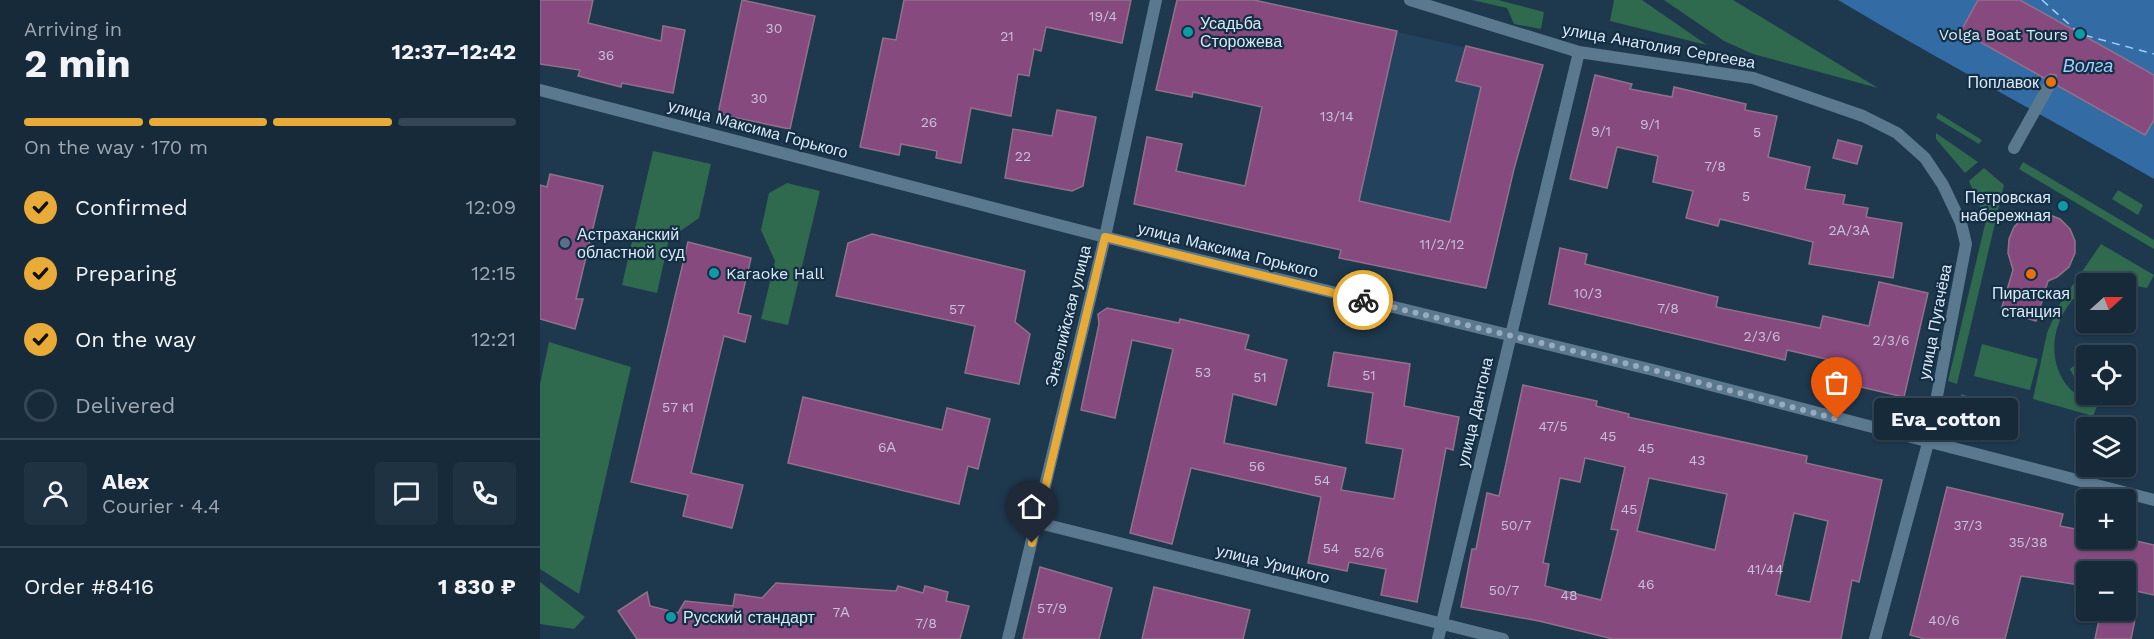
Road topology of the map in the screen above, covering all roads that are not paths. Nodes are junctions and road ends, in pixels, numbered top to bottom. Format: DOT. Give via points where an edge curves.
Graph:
graph roads {
  1 [pos="1156,0"];
  2 [pos="1410,0"];
  3 [pos="1579,52"];
  4 [pos="2051,82"];
  5 [pos="540,90"];
  6 [pos="2014,148"];
  7 [pos="1925,158"];
  8 [pos="1105,237"];
  9 [pos="1511,336"];
  10 [pos="1928,444"];
  11 [pos="2154,500"];
  12 [pos="1035,522"];
  13 [pos="1442,623"];
  14 [pos="1008,639"];
  15 [pos="1438,639"];
  16 [pos="1503,639"];
  17 [pos="1875,639"];
  1 -- 8 [label="street, Энзелийская улица"];
  2 -- 3 [label="street, улица Анатолия Сергеева"];
  3 -- 7 [label="street, улица Анатолия Сергеева" via="1753,78 1863,116 1897,133"];
  3 -- 9 [label="street, улица Дантона"];
  4 -- 6 [label="street"];
  5 -- 8 [label="street, улица Максима Горького"];
  7 -- 10 [label="street, улица Пугачёва" via="1943,185 1966,244"];
  8 -- 9 [label="street, улица Максима Горького"];
  8 -- 12 [label="street, Энзелийская улица"];
  9 -- 10 [label="street, улица Максима Горького"];
  9 -- 13 [label="street, улица Дантона"];
  10 -- 11 [label="street, улица Максима Горького"];
  10 -- 17 [label="street, улица Пугачёва"];
  12 -- 13 [label="street, улица Урицкого"];
  12 -- 14 [label="street, Энзелийская улица"];
  13 -- 15 [label="street, улица Дантона"];
  13 -- 16 [label="street, улица Урицкого"];
}
